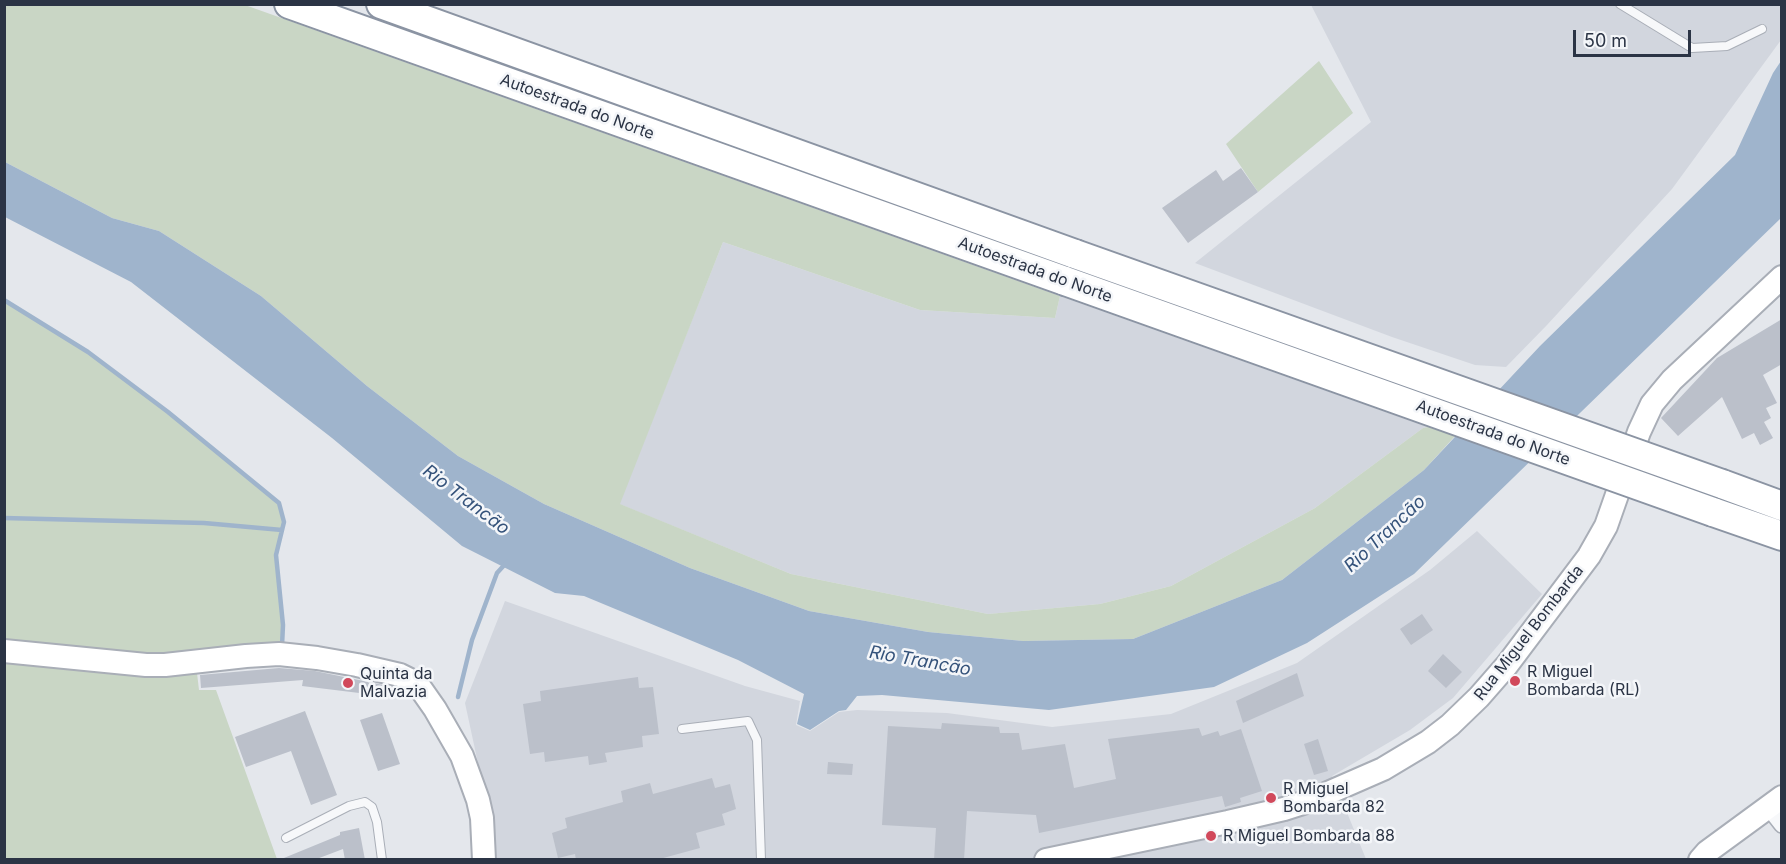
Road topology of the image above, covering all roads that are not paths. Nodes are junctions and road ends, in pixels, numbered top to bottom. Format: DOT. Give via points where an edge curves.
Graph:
graph roads {
  1 [pos="289,4"];
  2 [pos="381,4"];
  3 [pos="1620,4"];
  4 [pos="1762,28"];
  5 [pos="1782,277"];
  6 [pos="1782,506"];
  7 [pos="1782,536"];
  8 [pos="4,651"];
  9 [pos="682,729"];
  10 [pos="1775,802"];
  11 [pos="1782,825"];
  12 [pos="286,838"];
  13 [pos="382,860"];
  14 [pos="484,860"];
  15 [pos="761,860"];
  16 [pos="1046,860"];
  17 [pos="1700,860"];
  1 -- 7 [label="highway, Autoestrada do Norte, bridge"];
  2 -- 6 [label="highway, Autoestrada do Norte, bridge"];
  3 -- 4 [label="lane" via="1692,48 1727,46"];
  5 -- 16 [label="main road, Rua Miguel Bombarda" via="1657,398 1645,418 1606,526 1589,556 1507,665 1450,725 1383,769 1312,800"];
  8 -- 14 [label="main road" via="146,665 279,654 400,675 421,689 462,756 482,818"];
  9 -- 15 [label="lane" via="748,721 757,740"];
  10 -- 11 [label="street"];
  10 -- 17 [label="main road"];
  12 -- 13 [label="lane" via="365,802 372,807 377,822"];
}
